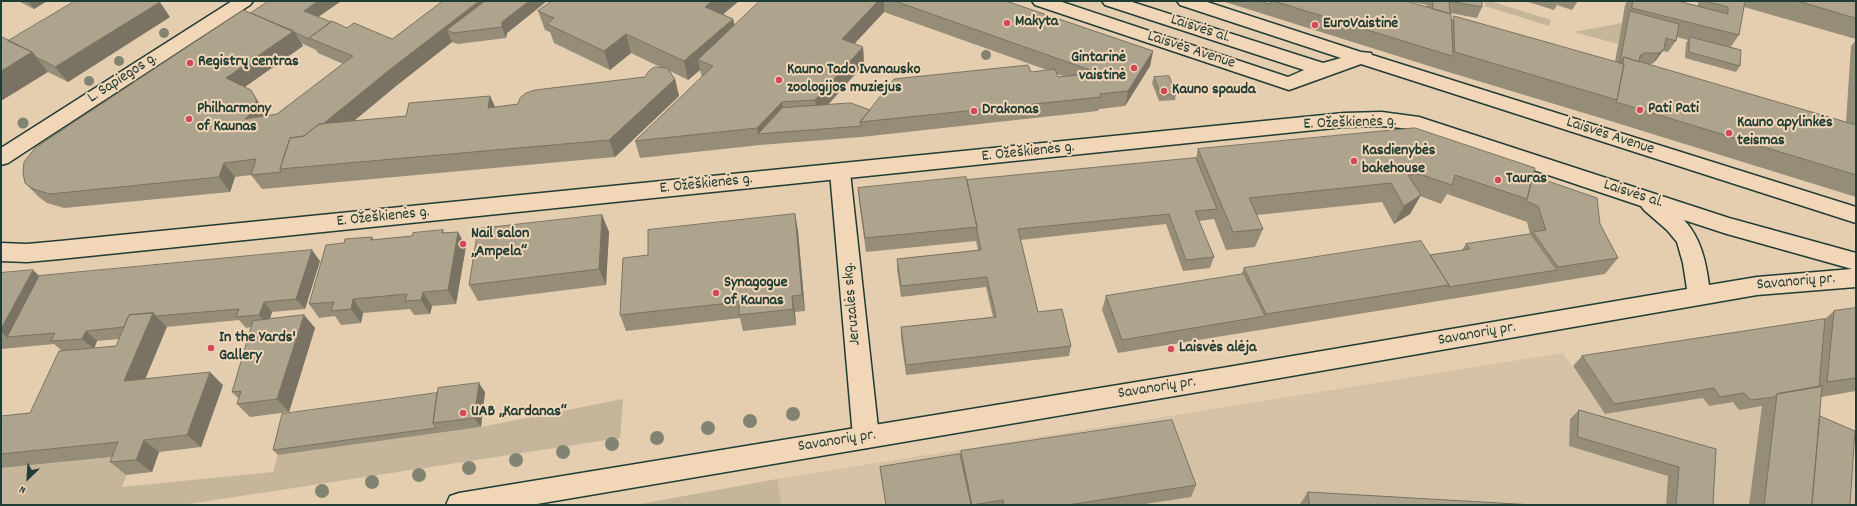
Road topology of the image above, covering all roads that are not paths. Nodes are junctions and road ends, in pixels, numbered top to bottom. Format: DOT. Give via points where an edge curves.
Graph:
graph roads {
  1 [pos="244,1"];
  2 [pos="1041,1"];
  3 [pos="1111,1"];
  4 [pos="1186,1"];
  5 [pos="1288,33"];
  6 [pos="1364,57"];
  7 [pos="1289,59"];
  8 [pos="1323,70"];
  9 [pos="1289,84"];
  10 [pos="1412,122"];
  11 [pos="1,158"];
  12 [pos="840,172"];
  13 [pos="1645,199"];
  14 [pos="1856,215"];
  15 [pos="1,252"];
  16 [pos="27,253"];
  17 [pos="1,262"];
  18 [pos="1856,262"];
  19 [pos="1856,278"];
  20 [pos="1699,297"];
  21 [pos="866,437"];
  22 [pos="459,505"];
  1 -- 11 [label="street, L. Sapiegos g."];
  2 -- 9 [label="street, Laisvės Avenue"];
  3 -- 7 [label="street, Laisvės al."];
  4 -- 5 [label="street, Laisvės Avenue"];
  5 -- 6 [label="street, Laisvės Avenue"];
  5 -- 7 [label="street"];
  6 -- 8 [label="street"];
  6 -- 14 [label="street, Laisvės Avenue"];
  7 -- 8 [label="street, Laisvės al."];
  7 -- 9 [label="street"];
  8 -- 9 [label="street"];
  10 -- 12 [label="street, E. Ožeškienės g." via="1382,119 1344,120"];
  10 -- 13 [label="street, Laisvės al."];
  12 -- 16 [label="street, E. Ožeškienės g."];
  12 -- 21 [label="street, Jeruzalės skg."];
  13 -- 18 [label="street, Laisvės al." via="1727,226"];
  13 -- 20 [label="street" via="1682,232 1690,248"];
  15 -- 16 [label="street"];
  16 -- 17 [label="street, E. Ožeškienės g."];
  19 -- 20 [label="street, Savanorių pr." via="1757,286"];
  20 -- 21 [label="street, Savanorių pr."];
  21 -- 22 [label="street, Savanorių pr."];
}
